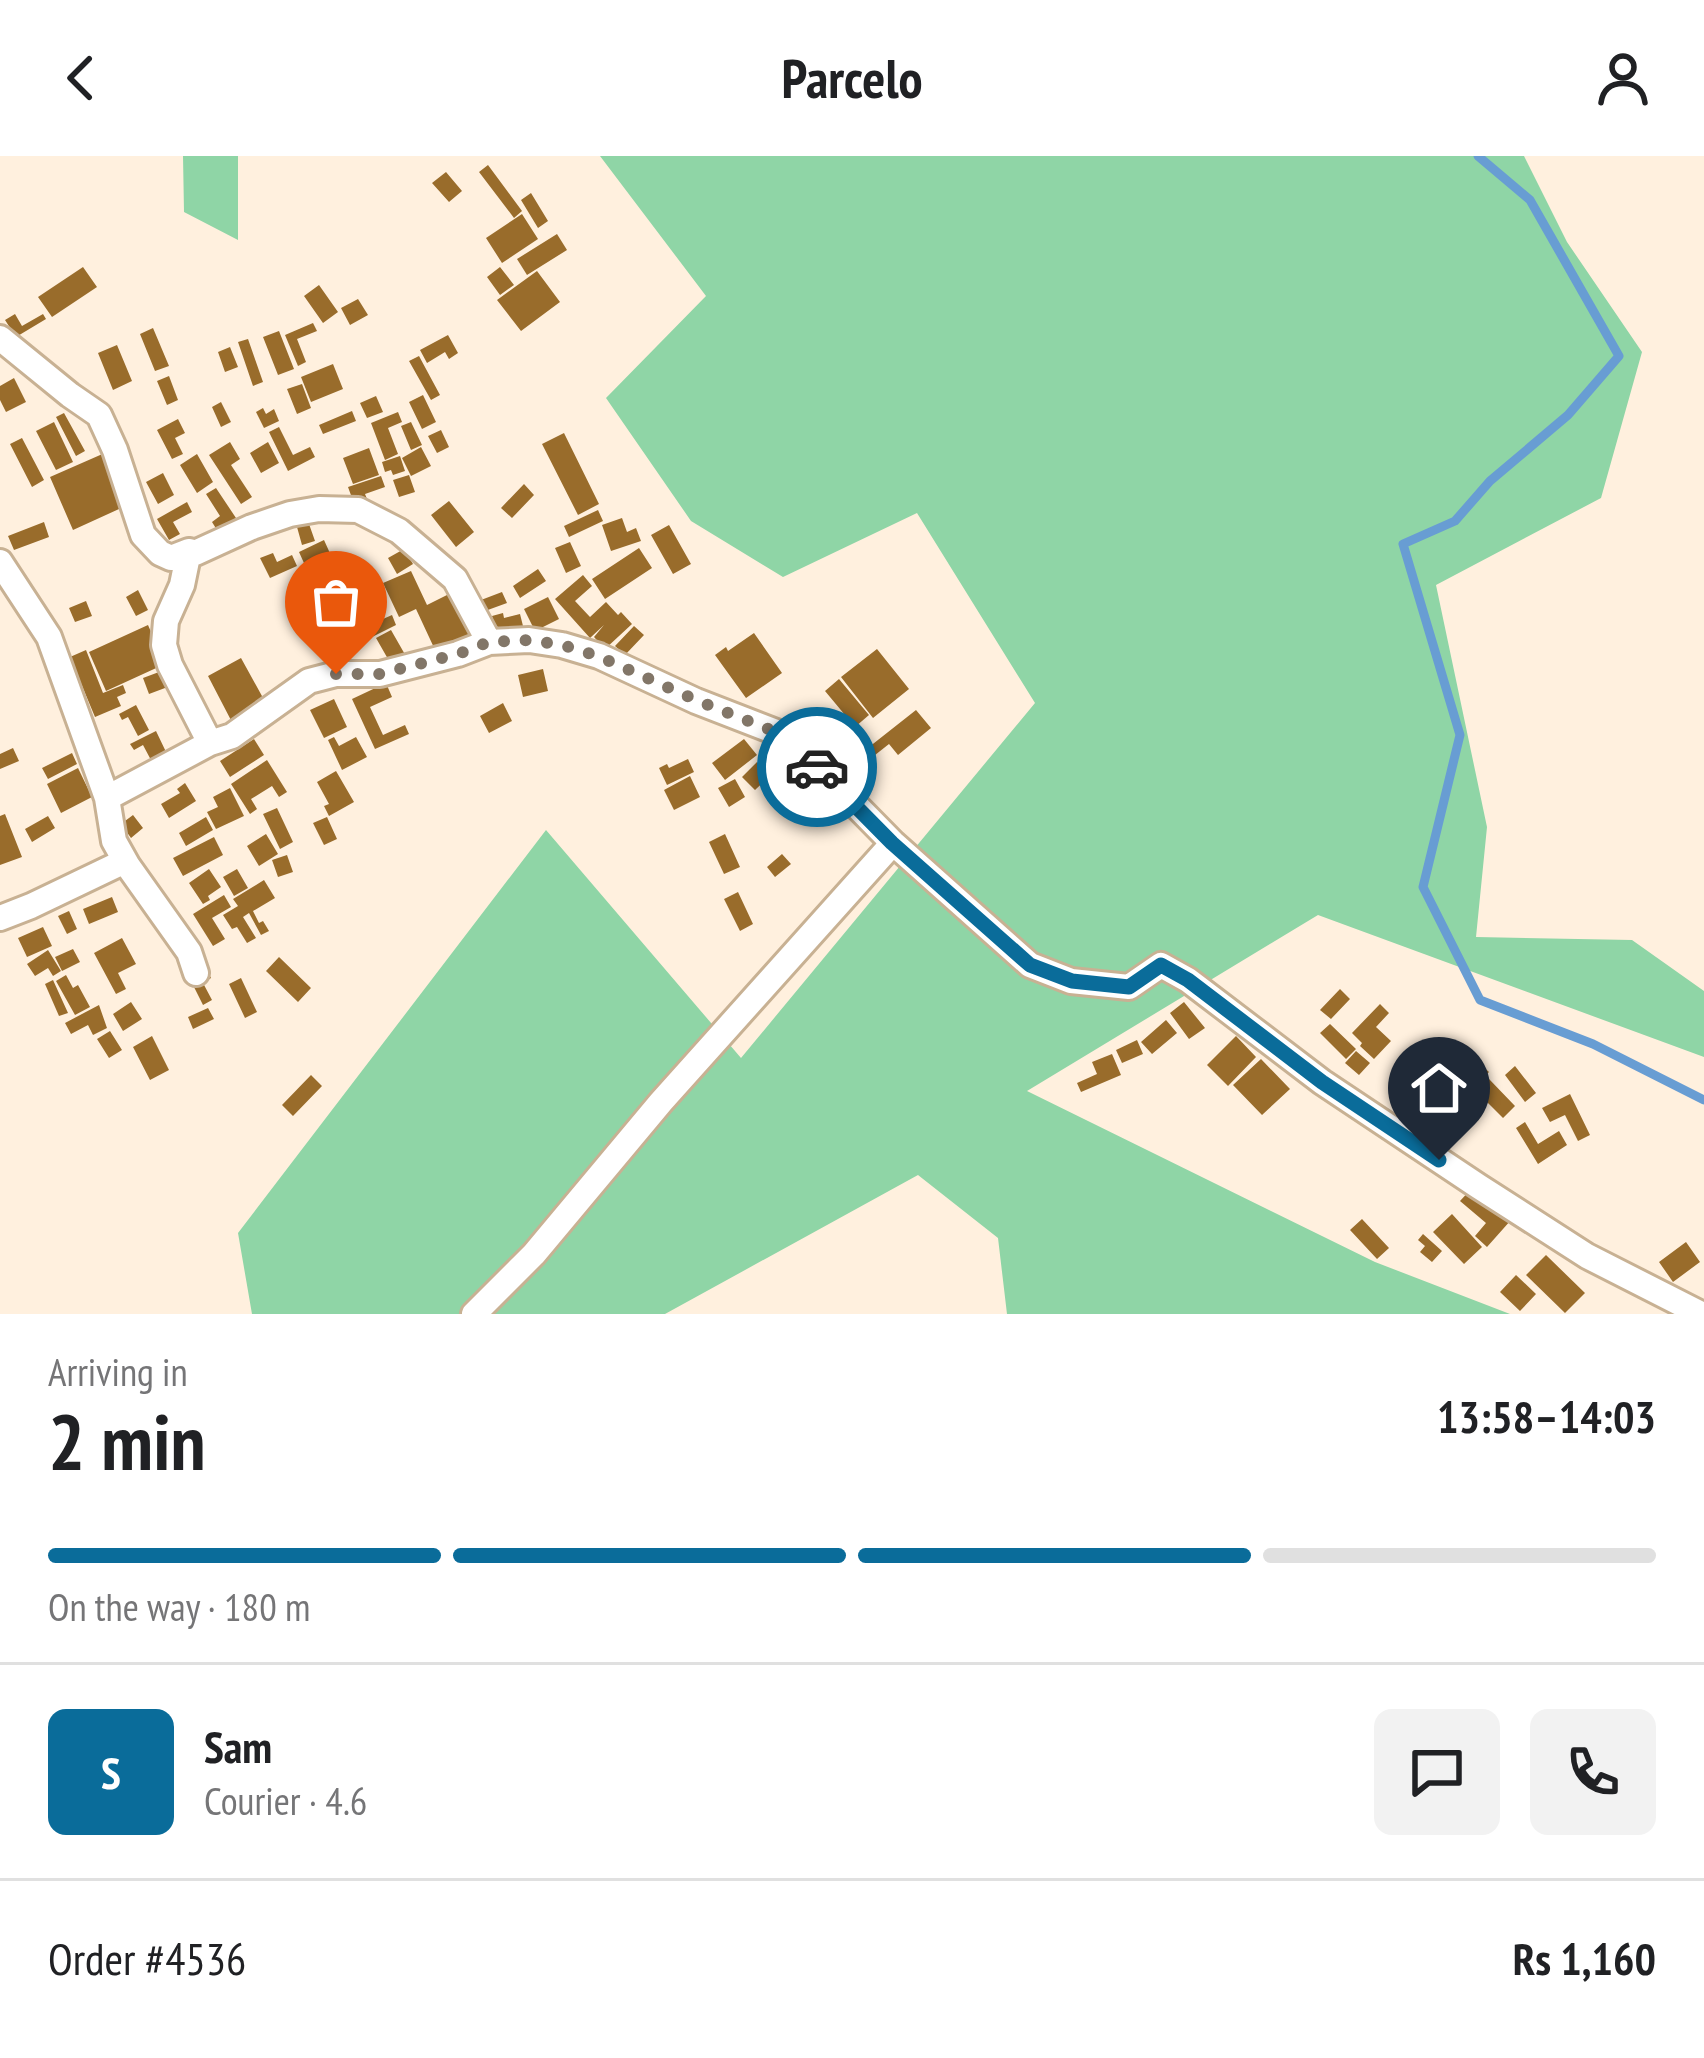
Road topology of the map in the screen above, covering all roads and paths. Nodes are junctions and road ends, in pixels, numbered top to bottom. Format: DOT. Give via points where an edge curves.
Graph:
graph roads {
  1 [pos="0,338"];
  2 [pos="189,551"];
  3 [pos="0,562"];
  4 [pos="489,642"];
  5 [pos="210,743"];
  6 [pos="107,798"];
  7 [pos="892,843"];
  8 [pos="125,860"];
  9 [pos="0,918"];
  10 [pos="196,973"];
  11 [pos="474,1314"];
  12 [pos="1701,1314"];
  1 -- 2 [label="street" via="99,415 143,535 171,558"];
  2 -- 4 [label="street" via="290,514 358,510 399,531 455,579"];
  2 -- 5 [label="street" via="164,645"];
  3 -- 6 [label="street" via="49,637"];
  4 -- 5 [label="street" via="380,674 309,681"];
  4 -- 7 [label="street" via="530,640 598,656 776,732"];
  5 -- 6 [label="street"];
  6 -- 8 [label="street"];
  7 -- 11 [label="street"];
  7 -- 12 [label="street" via="1030,965 1072,981 1129,987 1161,965 1478,1186 1587,1256"];
  8 -- 9 [label="street"];
  8 -- 10 [label="street"];
}
